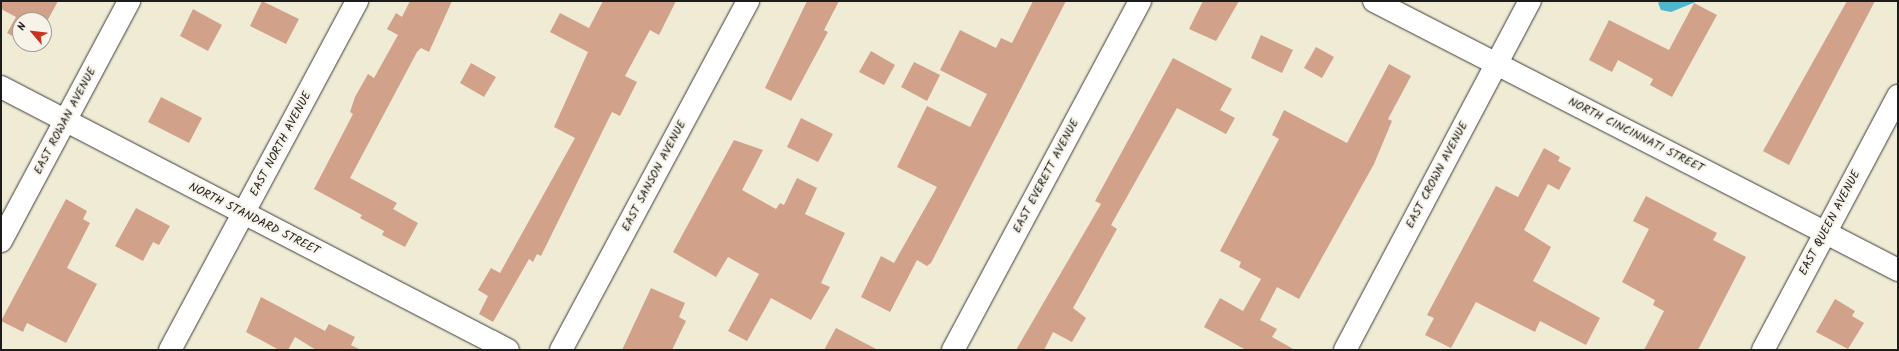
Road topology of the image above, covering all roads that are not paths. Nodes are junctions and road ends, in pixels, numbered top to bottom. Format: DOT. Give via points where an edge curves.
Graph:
graph roads {
  1 [pos="129,1"];
  2 [pos="357,1"];
  3 [pos="748,1"];
  4 [pos="1140,1"];
  5 [pos="1374,1"];
  6 [pos="1530,1"];
  7 [pos="1497,63"];
  8 [pos="1,88"];
  9 [pos="1898,96"];
  10 [pos="65,122"];
  11 [pos="244,214"];
  12 [pos="1825,232"];
  13 [pos="1,241"];
  14 [pos="1898,270"];
  15 [pos="170,350"];
  16 [pos="508,350"];
  17 [pos="561,350"];
  18 [pos="953,350"];
  19 [pos="1345,350"];
  20 [pos="1763,350"];
  1 -- 10 [label="street, EAST ROWAN AVENUE"];
  2 -- 11 [label="street, EAST NORTH AVENUE"];
  3 -- 17 [label="street, EAST SANSON AVENUE"];
  4 -- 18 [label="street, EAST EVERETT AVENUE"];
  5 -- 7 [label="street, NORTH CINCINNATI STREET"];
  6 -- 7 [label="street, EAST CROWN AVENUE"];
  7 -- 12 [label="street, NORTH CINCINNATI STREET"];
  7 -- 19 [label="street, EAST CROWN AVENUE"];
  8 -- 10 [label="street, NORTH STANDARD STREET"];
  9 -- 12 [label="street, EAST QUEEN AVENUE"];
  10 -- 11 [label="street, NORTH STANDARD STREET"];
  10 -- 13 [label="street, EAST ROWAN AVENUE"];
  11 -- 15 [label="street, EAST NORTH AVENUE"];
  11 -- 16 [label="street, NORTH STANDARD STREET"];
  12 -- 14 [label="street, NORTH CINCINNATI STREET"];
  12 -- 20 [label="street, EAST QUEEN AVENUE"];
}
